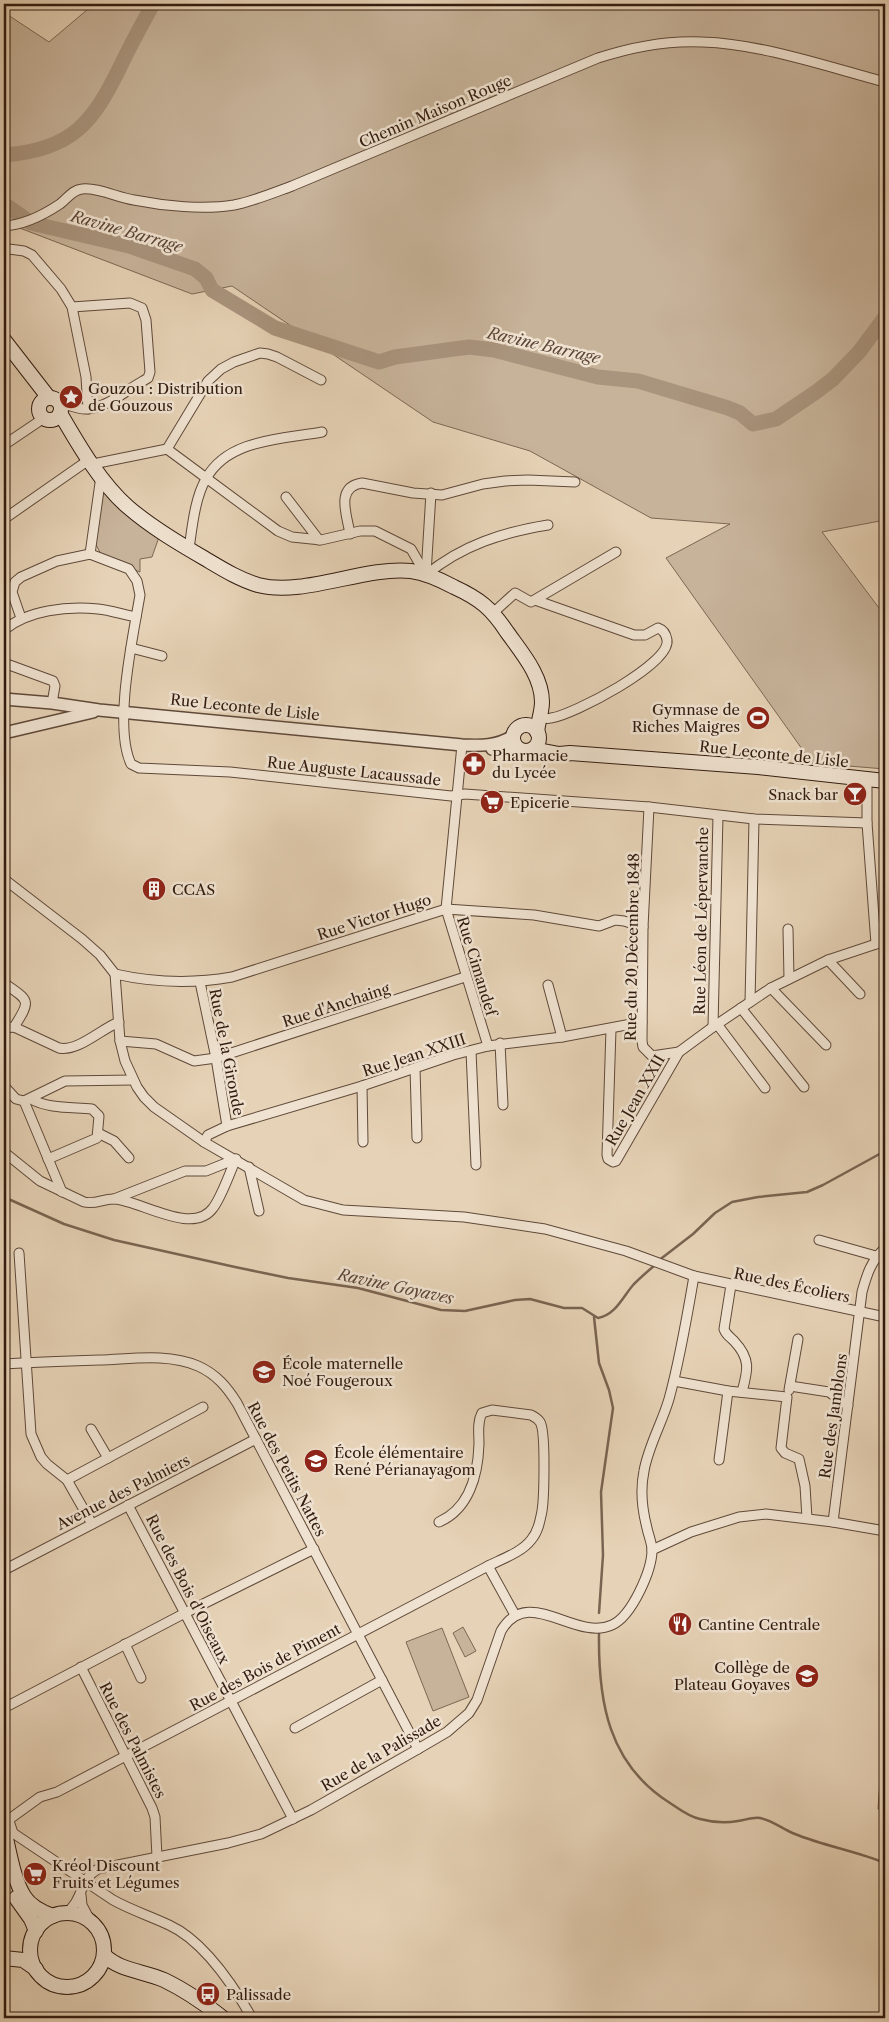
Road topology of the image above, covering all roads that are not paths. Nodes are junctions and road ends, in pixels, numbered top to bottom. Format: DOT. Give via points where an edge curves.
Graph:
graph roads {
  1 [pos="885,82"];
  2 [pos="4,226"];
  3 [pos="4,246"];
  4 [pos="72,307"];
  5 [pos="4,340"];
  6 [pos="321,380"];
  7 [pos="88,409"];
  8 [pos="48,412"];
  9 [pos="322,432"];
  10 [pos="4,445"];
  11 [pos="167,449"];
  12 [pos="94,466"];
  13 [pos="206,479"];
  14 [pos="575,482"];
  15 [pos="431,493"];
  16 [pos="286,496"];
  17 [pos="4,519"];
  18 [pos="548,525"];
  19 [pos="350,534"];
  20 [pos="319,540"];
  21 [pos="189,549"];
  22 [pos="616,552"];
  23 [pos="90,554"];
  24 [pos="426,574"];
  25 [pos="535,600"];
  26 [pos="494,612"];
  27 [pos="136,617"];
  28 [pos="21,618"];
  29 [pos="4,630"];
  30 [pos="132,648"];
  31 [pos="162,656"];
  32 [pos="4,663"];
  33 [pos="541,691"];
  34 [pos="4,698"];
  35 [pos="52,703"];
  36 [pos="99,710"];
  37 [pos="123,711"];
  38 [pos="540,717"];
  39 [pos="4,733"];
  40 [pos="534,736"];
  41 [pos="515,743"];
  42 [pos="462,745"];
  43 [pos="867,780"];
  44 [pos="885,781"];
  45 [pos="458,795"];
  46 [pos="648,808"];
  47 [pos="718,816"];
  48 [pos="754,819"];
  49 [pos="867,823"];
  50 [pos="4,881"];
  51 [pos="446,908"];
  52 [pos="643,927"];
  53 [pos="788,929"];
  54 [pos="881,942"];
  55 [pos="828,960"];
  56 [pos="115,974"];
  57 [pos="465,977"];
  58 [pos="789,980"];
  59 [pos="200,982"];
  60 [pos="4,983"];
  61 [pos="548,985"];
  62 [pos="771,988"];
  63 [pos="860,994"];
  64 [pos="750,1002"];
  65 [pos="741,1008"];
  66 [pos="119,1022"];
  67 [pos="642,1022"];
  68 [pos="715,1026"];
  69 [pos="14,1027"];
  70 [pos="4,1028"];
  71 [pos="611,1029"];
  72 [pos="562,1037"];
  73 [pos="120,1041"];
  74 [pos="500,1043"];
  75 [pos="826,1045"];
  76 [pos="488,1046"];
  77 [pos="471,1051"];
  78 [pos="679,1052"];
  79 [pos="216,1058"];
  80 [pos="415,1068"];
  81 [pos="133,1080"];
  82 [pos="4,1086"];
  83 [pos="362,1086"];
  84 [pos="804,1087"];
  85 [pos="765,1088"];
  86 [pos="27,1100"];
  87 [pos="503,1105"];
  88 [pos="227,1126"];
  89 [pos="98,1134"];
  90 [pos="417,1138"];
  91 [pos="204,1142"];
  92 [pos="363,1142"];
  93 [pos="4,1152"];
  94 [pos="129,1158"];
  95 [pos="48,1159"];
  96 [pos="236,1159"];
  97 [pos="476,1164"];
  98 [pos="249,1167"];
  99 [pos="62,1192"];
  100 [pos="114,1199"];
  101 [pos="259,1211"];
  102 [pos="819,1240"];
  103 [pos="885,1248"];
  104 [pos="19,1253"];
  105 [pos="876,1256"];
  106 [pos="694,1276"];
  107 [pos="731,1285"];
  108 [pos="860,1314"];
  109 [pos="885,1318"];
  110 [pos="798,1339"];
  111 [pos="26,1363"];
  112 [pos="4,1364"];
  113 [pos="674,1381"];
  114 [pos="790,1386"];
  115 [pos="728,1391"];
  116 [pos="742,1392"];
  117 [pos="787,1397"];
  118 [pos="848,1406"];
  119 [pos="203,1407"];
  120 [pos="91,1429"];
  121 [pos="256,1439"];
  122 [pos="108,1458"];
  123 [pos="719,1460"];
  124 [pos="67,1480"];
  125 [pos="128,1505"];
  126 [pos="807,1518"];
  127 [pos="439,1522"];
  128 [pos="833,1522"];
  129 [pos="92,1524"];
  130 [pos="885,1531"];
  131 [pos="314,1549"];
  132 [pos="652,1550"];
  133 [pos="488,1566"];
  134 [pos="4,1570"];
  135 [pos="185,1613"];
  136 [pos="515,1615"];
  137 [pos="358,1634"];
  138 [pos="125,1644"];
  139 [pos="81,1667"];
  140 [pos="141,1678"];
  141 [pos="382,1680"];
  142 [pos="230,1701"];
  143 [pos="4,1708"];
  144 [pos="295,1728"];
  145 [pos="418,1749"];
  146 [pos="125,1756"];
  147 [pos="293,1819"];
  148 [pos="5,1825"];
  149 [pos="4,1857"];
  150 [pos="157,1857"];
  151 [pos="85,1880"];
  152 [pos="80,1896"];
  153 [pos="59,1915"];
  154 [pos="91,1922"];
  155 [pos="36,1931"];
  156 [pos="31,1948"];
  157 [pos="104,1955"];
  158 [pos="10,1958"];
  159 [pos="120,1966"];
  160 [pos="36,1969"];
  161 [pos="98,1971"];
  162 [pos="223,2018"];
  163 [pos="252,2018"];
  1 -- 2 [label="street, Chemin Maison Rouge" via="734,45 702,42 650,45 598,58 292,186 248,201 215,207 157,204 80,189 45,213"];
  3 -- 4 [label="street" via="32,255"];
  4 -- 7 [label="street" via="86,377"];
  4 -- 7 [label="street" via="130,302 142,308 146,320 151,366 148,378 107,403"];
  5 -- 8 [label="main road" via="38,385"];
  6 -- 11 [label="street" via="277,356 260,353 240,359 221,369 208,381"];
  7 -- 8 [label="street" via="78,410 66,404"];
  8 -- 10 [label="street"];
  8 -- 12 [label="main road" via="67,429"];
  9 -- 13 [label="street" via="256,443 235,451 218,463"];
  11 -- 12 [label="street"];
  11 -- 13 [label="street"];
  12 -- 17 [label="street"];
  12 -- 21 [label="main road" via="127,506"];
  12 -- 23 [label="street"];
  13 -- 20 [label="street" via="278,531 292,537"];
  13 -- 21 [label="street" via="194,513"];
  14 -- 15 [label="street" via="505,481 442,495"];
  15 -- 19 [label="street" via="354,484 344,499"];
  15 -- 24 [label="street"];
  16 -- 20 [label="street"];
  18 -- 24 [label="street" via="515,530 484,541 441,562"];
  19 -- 20 [label="street"];
  19 -- 24 [label="street" via="375,531 402,544 411,549"];
  21 -- 24 [label="main road" via="258,585 298,586 394,571"];
  22 -- 25 [label="street"];
  23 -- 27 [label="street, Rue Auguste Lacaussade" via="134,574 140,587"];
  23 -- 28 [label="street" via="57,561 21,576 12,592"];
  24 -- 26 [label="main road" via="470,594"];
  25 -- 26 [label="street" via="530,602 515,593"];
  25 -- 38 [label="street" via="634,635 646,635 658,628 666,635 667,644 646,668 620,686 563,715 550,719"];
  26 -- 33 [label="main road" via="529,664"];
  27 -- 28 [label="street" via="98,609 61,609"];
  27 -- 30 [label="street, Rue Auguste Lacaussade"];
  28 -- 29 [label="street"];
  30 -- 31 [label="street"];
  30 -- 37 [label="street, Rue Auguste Lacaussade"];
  32 -- 35 [label="street" via="53,681"];
  33 -- 38 [label="main road"];
  33 -- 40 [label="main road"];
  34 -- 35 [label="street, Rue Leconte de Lisle"];
  35 -- 36 [label="street, Rue Leconte de Lisle"];
  36 -- 37 [label="street, Rue Leconte de Lisle"];
  36 -- 39 [label="street"];
  37 -- 42 [label="street, Rue Leconte de Lisle"];
  37 -- 45 [label="street, Rue Auguste Lacaussade" via="127,756 131,764 140,768 230,772"];
  38 -- 40 [label="main road"];
  40 -- 41 [label="main road, Rue Leconte de Lisle" via="526,752"];
  40 -- 41 [label="main road" via="518,727"];
  40 -- 43 [label="main road, Rue Leconte de Lisle" via="559,754 758,767"];
  41 -- 42 [label="street, Rue Leconte de Lisle" via="490,749"];
  42 -- 45 [label="street, Rue Cimandef"];
  43 -- 44 [label="main road, Rue Leconte de Lisle"];
  43 -- 49 [label="street"];
  45 -- 46 [label="street, Rue Auguste Lacaussade"];
  45 -- 51 [label="street, Rue Cimandef"];
  46 -- 47 [label="street, Rue Auguste Lacaussade"];
  46 -- 52 [label="street, Rue du 20 Décembre 1848"];
  47 -- 48 [label="street, Rue Auguste Lacaussade"];
  47 -- 68 [label="street, Rue Léon de Lépervanche"];
  48 -- 49 [label="street, Rue Auguste Lacaussade"];
  48 -- 64 [label="street"];
  49 -- 54 [label="street"];
  50 -- 56 [label="street" via="82,939"];
  51 -- 52 [label="street, Rue Victor Hugo" via="534,915 599,926 615,920"];
  51 -- 57 [label="street, Rue Cimandef"];
  51 -- 59 [label="street, Rue Victor Hugo" via="232,977"];
  52 -- 67 [label="street, Rue du 20 Décembre 1848"];
  53 -- 58 [label="street"];
  54 -- 55 [label="street, Rue Jean XXII"];
  55 -- 58 [label="street, Rue Jean XXII"];
  55 -- 63 [label="street"];
  56 -- 59 [label="street, Rue Victor Hugo" via="158,982"];
  56 -- 66 [label="street, Rue des Écoliers"];
  57 -- 76 [label="street, Rue Cimandef"];
  57 -- 79 [label="street, Rue d'Anchaing"];
  58 -- 62 [label="street, Rue Jean XXII"];
  59 -- 79 [label="street, Rue de la Gironde"];
  60 -- 69 [label="street" via="23,997 26,1004"];
  61 -- 72 [label="street"];
  62 -- 64 [label="street, Rue Jean XXII"];
  62 -- 75 [label="street"];
  64 -- 65 [label="street, Rue Jean XXII"];
  65 -- 68 [label="street, Rue Jean XXII"];
  65 -- 84 [label="street"];
  66 -- 69 [label="street" via="66,1050"];
  66 -- 73 [label="street, Rue des Écoliers"];
  67 -- 71 [label="street, Rue Jean XXIII"];
  67 -- 78 [label="street, Rue du 20 Décembre 1848" via="642,1041 647,1053 659,1056"];
  68 -- 78 [label="street, Rue Jean XXII"];
  68 -- 85 [label="street"];
  69 -- 70 [label="street"];
  71 -- 72 [label="street, Rue Jean XXIII"];
  71 -- 78 [label="street, Rue Jean XXII" via="607,1155 610,1161 616,1161"];
  72 -- 74 [label="street, Rue Jean XXIII"];
  73 -- 79 [label="street, Rue d'Anchaing" via="156,1044 194,1061"];
  73 -- 81 [label="street, Rue des Écoliers"];
  74 -- 76 [label="street, Rue Jean XXIII"];
  74 -- 87 [label="street"];
  76 -- 77 [label="street, Rue Jean XXIII"];
  77 -- 80 [label="street, Rue Jean XXIII"];
  77 -- 97 [label="street"];
  79 -- 88 [label="street, Rue de la Gironde"];
  80 -- 83 [label="street, Rue Jean XXIII"];
  80 -- 90 [label="street"];
  81 -- 86 [label="street" via="65,1081"];
  81 -- 91 [label="street, Rue des Écoliers" via="154,1107"];
  82 -- 86 [label="street" via="16,1099"];
  83 -- 88 [label="street, Rue Jean XXIII"];
  83 -- 92 [label="street"];
  86 -- 89 [label="street" via="50,1106 92,1108 99,1116"];
  86 -- 95 [label="street"];
  88 -- 91 [label="street, Rue Jean XXIII" via="208,1135"];
  89 -- 94 [label="street" via="114,1142"];
  89 -- 95 [label="street" via="93,1141"];
  91 -- 96 [label="street, Rue des Écoliers"];
  93 -- 99 [label="street" via="40,1181"];
  95 -- 99 [label="street"];
  96 -- 98 [label="street, Rue des Écoliers"];
  96 -- 100 [label="street" via="206,1171 185,1172"];
  96 -- 100 [label="street" via="213,1208 197,1218 183,1219"];
  98 -- 101 [label="street"];
  98 -- 106 [label="street, Rue des Écoliers" via="304,1200 343,1210 464,1217 545,1230 642,1257"];
  99 -- 100 [label="street" via="91,1204"];
  102 -- 105 [label="street"];
  103 -- 105 [label="street"];
  104 -- 111 [label="street"];
  105 -- 108 [label="street, Rue des Jamblons" via="868,1269"];
  106 -- 107 [label="street, Rue des Écoliers"];
  106 -- 113 [label="street"];
  107 -- 108 [label="street, Rue des Écoliers"];
  107 -- 116 [label="street" via="724,1329 748,1364"];
  108 -- 109 [label="street, Rue des Écoliers"];
  108 -- 118 [label="street, Rue des Jamblons"];
  110 -- 114 [label="street"];
  111 -- 112 [label="street, Rue des Petits Nattes"];
  111 -- 121 [label="street, Rue des Petits Nattes" via="154,1358 185,1362 215,1376 227,1388"];
  111 -- 124 [label="street" via="33,1442 47,1464"];
  113 -- 115 [label="street"];
  113 -- 132 [label="street" via="644,1470 642,1509"];
  114 -- 117 [label="street"];
  114 -- 118 [label="street" via="828,1392"];
  115 -- 116 [label="street"];
  115 -- 123 [label="street"];
  116 -- 117 [label="street"];
  117 -- 126 [label="street" via="781,1448 799,1460 802,1468"];
  118 -- 128 [label="street, Rue des Jamblons"];
  119 -- 122 [label="street"];
  120 -- 122 [label="street"];
  121 -- 125 [label="street, Avenue des Palmiers"];
  121 -- 131 [label="street, Rue des Petits Nattes"];
  122 -- 124 [label="street"];
  124 -- 129 [label="street"];
  125 -- 129 [label="street, Avenue des Palmiers"];
  125 -- 135 [label="street, Rue des Bois d'Oiseaux"];
  126 -- 128 [label="street"];
  126 -- 132 [label="street" via="766,1514 739,1517 690,1532"];
  127 -- 133 [label="street, Rue des Bois de Piment" via="464,1503 472,1483 479,1458 482,1413 492,1410 536,1418 543,1437 542,1509 538,1527 531,1541"];
  128 -- 130 [label="street"];
  129 -- 134 [label="street, Avenue des Palmiers"];
  131 -- 135 [label="street"];
  131 -- 137 [label="street, Rue des Petits Nattes"];
  132 -- 136 [label="street" via="634,1603 613,1625 593,1628 538,1613"];
  133 -- 136 [label="street"];
  133 -- 137 [label="street, Rue des Bois de Piment"];
  135 -- 138 [label="street"];
  135 -- 142 [label="street, Rue des Bois d'Oiseaux"];
  136 -- 145 [label="street, Rue de la Palissade" via="501,1631 470,1713 447,1732"];
  137 -- 141 [label="street, Rue des Petits Nattes"];
  137 -- 142 [label="street, Rue des Bois de Piment"];
  138 -- 139 [label="street"];
  138 -- 140 [label="street"];
  139 -- 143 [label="street"];
  139 -- 146 [label="street, Rue des Palmistes"];
  141 -- 144 [label="street"];
  141 -- 145 [label="street, Rue des Petits Nattes"];
  142 -- 146 [label="street, Rue des Bois de Piment"];
  142 -- 147 [label="street, Rue des Bois d'Oiseaux"];
  145 -- 147 [label="street, Rue de la Palissade"];
  146 -- 148 [label="street, Rue des Bois de Piment" via="57,1792 40,1796"];
  146 -- 150 [label="street, Rue des Palmistes" via="152,1808"];
  147 -- 150 [label="street, Rue de la Palissade" via="261,1834"];
  148 -- 151 [label="street"];
  148 -- 153 [label="main road" via="24,1896 42,1912"];
  149 -- 155 [label="main road" via="15,1897"];
  150 -- 151 [label="street, Rue de la Palissade" via="98,1868"];
  151 -- 152 [label="street"];
  151 -- 163 [label="street" via="128,1909 170,1925 186,1935 236,1990"];
  152 -- 153 [label="street" via="77,1903"];
  152 -- 154 [label="street"];
  153 -- 154 [label="main road" via="75,1914"];
  153 -- 155 [label="main road" via="43,1922"];
  154 -- 157 [label="main road" via="103,1940"];
  155 -- 156 [label="main road"];
  156 -- 158 [label="main road"];
  156 -- 160 [label="main road"];
  157 -- 159 [label="main road"];
  157 -- 161 [label="main road"];
  158 -- 160 [label="main road" via="23,1960"];
  159 -- 161 [label="main road"];
  159 -- 162 [label="main road" via="164,1980"];
  160 -- 161 [label="main road" via="55,1985 67,1987 90,1980"];
}
